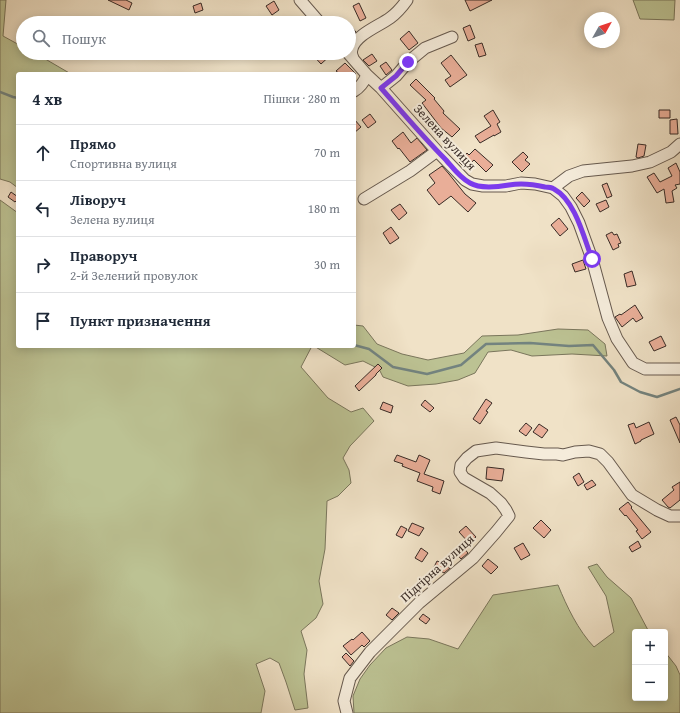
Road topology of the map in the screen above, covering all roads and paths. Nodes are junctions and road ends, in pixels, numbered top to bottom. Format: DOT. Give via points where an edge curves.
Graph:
graph roads {
  1 [pos="300,0"];
  2 [pos="407,0"];
  3 [pos="314,16"];
  4 [pos="452,37"];
  5 [pos="356,41"];
  6 [pos="354,60"];
  7 [pos="367,75"];
  8 [pos="381,88"];
  9 [pos="356,90"];
  10 [pos="680,144"];
  11 [pos="437,151"];
  12 [pos="553,188"];
  13 [pos="364,199"];
  14 [pos="680,369"];
  15 [pos="680,516"];
  16 [pos="347,713"];
  1 -- 3 [label="street"];
  2 -- 5 [label="street" via="400,11"];
  4 -- 8 [label="street" via="425,48"];
  6 -- 7 [label="street, Зелена вулиця"];
  7 -- 8 [label="street, Зелена вулиця"];
  7 -- 9 [label="street"];
  8 -- 11 [label="street, Зелена вулиця"];
  10 -- 12 [label="street" via="671,152 650,162 583,171 569,176"];
  11 -- 12 [label="street, Зелена вулиця" via="472,184 535,184"];
  11 -- 13 [label="street"];
  12 -- 14 [label="street" via="563,196 580,223 608,318 617,339 633,363 645,369"];
  15 -- 16 [label="street, Підгірна вулиця" via="670,516 632,494 600,454 589,451 563,455 544,454 496,448 476,452 461,465 460,472 464,478 490,493 501,503 508,516 473,558 419,603 370,652 350,678 344,701"];
}
